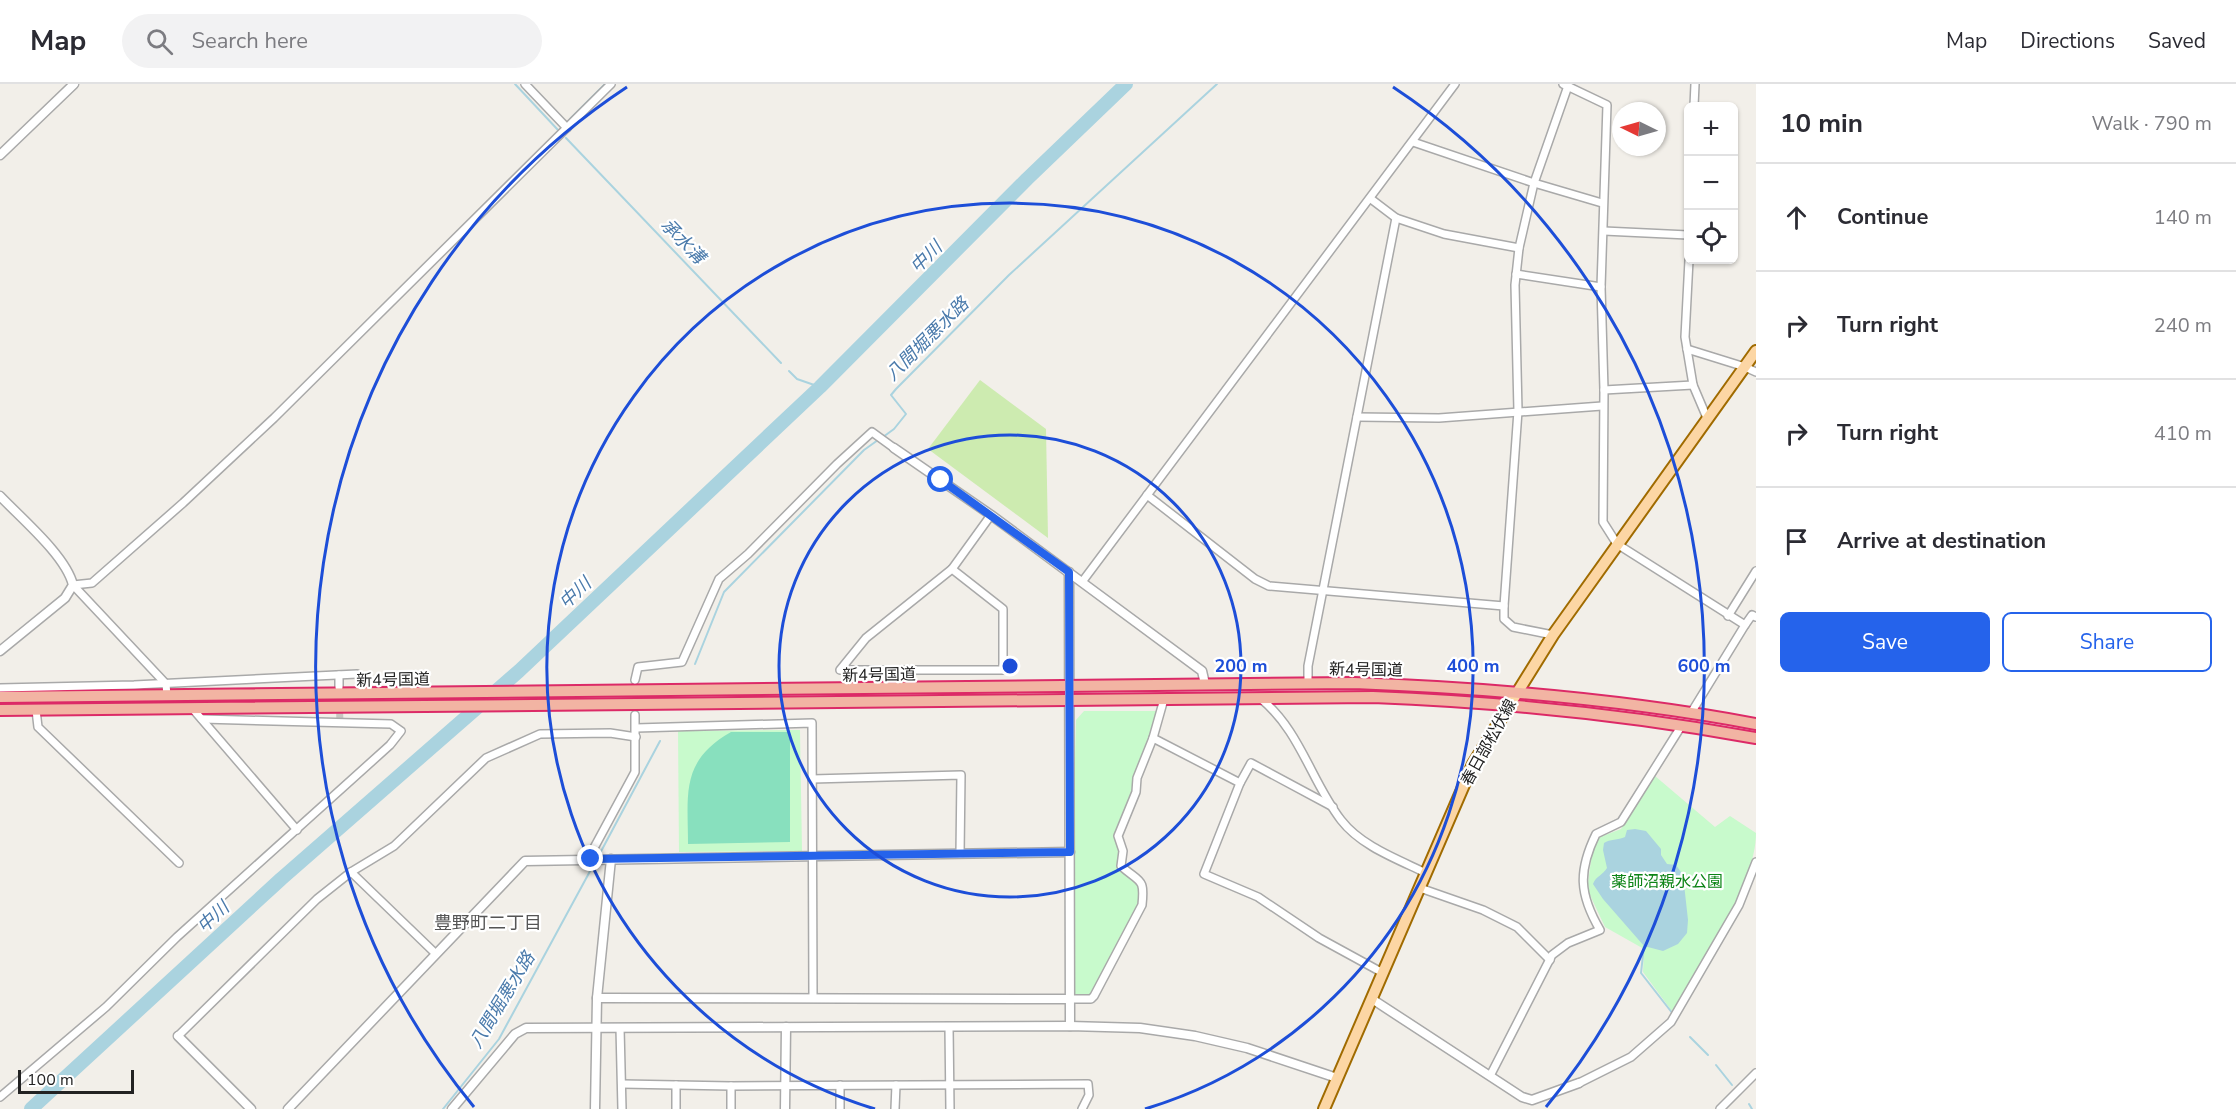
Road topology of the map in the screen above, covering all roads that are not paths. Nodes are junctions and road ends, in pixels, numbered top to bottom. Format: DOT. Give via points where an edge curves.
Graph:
graph roads {
  1 [pos="74,84"];
  2 [pos="525,84"];
  3 [pos="611,84"];
  4 [pos="1455,84"];
  5 [pos="1695,84"];
  6 [pos="1565,85"];
  7 [pos="1694,102"];
  8 [pos="567,128"];
  9 [pos="1413,142"];
  10 [pos="0,156"];
  11 [pos="1534,183"];
  12 [pos="1371,199"];
  13 [pos="1602,203"];
  14 [pos="1396,218"];
  15 [pos="1604,231"];
  16 [pos="1684,235"];
  17 [pos="1519,248"];
  18 [pos="1689,264"];
  19 [pos="1516,274"];
  20 [pos="1601,287"];
  21 [pos="1687,350"];
  22 [pos="1756,351"];
  23 [pos="1745,367"];
  24 [pos="1756,372"];
  25 [pos="1693,385"];
  26 [pos="1604,390"];
  27 [pos="1602,406"];
  28 [pos="1518,411"];
  29 [pos="1357,417"];
  30 [pos="1707,418"];
  31 [pos="894,448"];
  32 [pos="1147,495"];
  33 [pos="0,496"];
  34 [pos="991,515"];
  35 [pos="1617,544"];
  36 [pos="952,569"];
  37 [pos="1756,571"];
  38 [pos="1069,572"];
  39 [pos="1082,582"];
  40 [pos="73,585"];
  41 [pos="1323,592"];
  42 [pos="1503,606"];
  43 [pos="1728,616"];
  44 [pos="1756,617"];
  45 [pos="1744,625"];
  46 [pos="1553,634"];
  47 [pos="0,651"];
  48 [pos="357,674"];
  49 [pos="339,675"];
  50 [pos="634,680"];
  51 [pos="1308,683"];
  52 [pos="166,684"];
  53 [pos="1205,684"];
  54 [pos="1069,685"];
  55 [pos="339,687"];
  56 [pos="0,688"];
  57 [pos="1517,691"];
  58 [pos="166,696"];
  59 [pos="0,697"];
  60 [pos="1258,697"];
  61 [pos="1164,699"];
  62 [pos="1069,700"];
  63 [pos="1509,705"];
  64 [pos="192,708"];
  65 [pos="0,710"];
  66 [pos="36,710"];
  67 [pos="1691,713"];
  68 [pos="635,715"];
  69 [pos="202,719"];
  70 [pos="1756,724"];
  71 [pos="1682,725"];
  72 [pos="636,732"];
  73 [pos="1153,738"];
  74 [pos="1756,738"];
  75 [pos="812,779"];
  76 [pos="1240,783"];
  77 [pos="1333,807"];
  78 [pos="297,830"];
  79 [pos="1070,852"];
  80 [pos="960,854"];
  81 [pos="813,856"];
  82 [pos="590,859"];
  83 [pos="607,859"];
  84 [pos="1756,862"];
  85 [pos="179,863"];
  86 [pos="351,872"];
  87 [pos="1426,873"];
  88 [pos="1420,888"];
  89 [pos="436,954"];
  90 [pos="1550,960"];
  91 [pos="1383,973"];
  92 [pos="813,997"];
  93 [pos="597,998"];
  94 [pos="1070,999"];
  95 [pos="1372,999"];
  96 [pos="1070,1026"];
  97 [pos="786,1027"];
  98 [pos="949,1027"];
  99 [pos="595,1028"];
  100 [pos="620,1028"];
  101 [pos="178,1036"];
  102 [pos="1756,1072"];
  103 [pos="1490,1076"];
  104 [pos="1337,1078"];
  105 [pos="1579,1083"];
  106 [pos="622,1084"];
  107 [pos="949,1084"];
  108 [pos="676,1085"];
  109 [pos="785,1085"];
  110 [pos="840,1085"];
  111 [pos="896,1085"];
  112 [pos="731,1086"];
  113 [pos="0,1097"];
  114 [pos="1532,1105"];
  115 [pos="251,1109"];
  116 [pos="288,1109"];
  117 [pos="452,1109"];
  118 [pos="595,1109"];
  119 [pos="622,1109"];
  120 [pos="676,1109"];
  121 [pos="731,1109"];
  122 [pos="785,1109"];
  123 [pos="840,1109"];
  124 [pos="896,1109"];
  125 [pos="950,1109"];
  126 [pos="1082,1109"];
  127 [pos="1324,1109"];
  128 [pos="1720,1109"];
  1 -- 10 [label="street"];
  2 -- 8 [label="street"];
  3 -- 8 [label="street"];
  4 -- 9 [label="street"];
  5 -- 7 [label="street"];
  6 -- 11 [label="street"];
  6 -- 13 [label="street" via="1607,105"];
  8 -- 40 [label="street" via="189,498 92,583"];
  9 -- 11 [label="street"];
  9 -- 12 [label="street"];
  11 -- 13 [label="street"];
  11 -- 17 [label="street"];
  12 -- 14 [label="street"];
  12 -- 32 [label="street"];
  13 -- 15 [label="street"];
  14 -- 17 [label="street" via="1444,234"];
  14 -- 29 [label="street"];
  15 -- 16 [label="street"];
  15 -- 20 [label="street"];
  17 -- 19 [label="street"];
  18 -- 21 [label="street"];
  19 -- 20 [label="street"];
  19 -- 28 [label="street"];
  20 -- 26 [label="street"];
  21 -- 23 [label="street"];
  21 -- 25 [label="street"];
  22 -- 23 [label="main road, 春日部松伏線"];
  23 -- 24 [label="street"];
  23 -- 30 [label="main road, 春日部松伏線"];
  25 -- 26 [label="street"];
  25 -- 30 [label="street"];
  26 -- 27 [label="street"];
  27 -- 28 [label="street"];
  27 -- 35 [label="street" via="1603,522"];
  28 -- 29 [label="street" via="1429,419"];
  28 -- 42 [label="street"];
  29 -- 41 [label="street"];
  30 -- 35 [label="main road, 春日部松伏線"];
  31 -- 34 [label="street"];
  31 -- 50 [label="street" via="872,432 863,440 719,579 682,662 638,667"];
  32 -- 39 [label="street"];
  32 -- 41 [label="street" via="1263,585"];
  33 -- 40 [label="street" via="58,556"];
  34 -- 36 [label="street"];
  34 -- 38 [label="street"];
  35 -- 43 [label="street"];
  35 -- 46 [label="main road, 春日部松伏線"];
  36 -- 36 [label="street" via="866,638 840,670 1003,670 1003,609"];
  37 -- 43 [label="street"];
  38 -- 39 [label="street"];
  38 -- 54 [label="street"];
  39 -- 53 [label="street" via="1202,671"];
  40 -- 47 [label="street" via="65,598"];
  40 -- 52 [label="street"];
  41 -- 42 [label="street"];
  41 -- 51 [label="street"];
  42 -- 46 [label="street" via="1504,619 1513,627"];
  43 -- 45 [label="street"];
  44 -- 45 [label="street" via="1752,615"];
  45 -- 67 [label="street"];
  46 -- 57 [label="main road, 春日部松伏線"];
  48 -- 49 [label="street"];
  49 -- 52 [label="street"];
  49 -- 55 [label="street"];
  51 -- 53 [label="highway, 新4号国道"];
  51 -- 57 [label="highway, 新4号国道"];
  52 -- 56 [label="street"];
  52 -- 58 [label="street"];
  53 -- 54 [label="highway, 新4号国道"];
  54 -- 58 [label="highway, 新4号国道"];
  54 -- 62 [label="street"];
  57 -- 63 [label="main road, 春日部松伏線"];
  57 -- 67 [label="highway, 新4号国道"];
  58 -- 59 [label="highway, 新4号国道"];
  60 -- 61 [label="highway, 新4号国道"];
  60 -- 63 [label="highway, 新4号国道" via="1374,697"];
  60 -- 77 [label="street" via="1288,727"];
  61 -- 62 [label="highway, 新4号国道"];
  61 -- 73 [label="street"];
  62 -- 64 [label="highway, 新4号国道"];
  62 -- 79 [label="street"];
  63 -- 71 [label="highway, 新4号国道"];
  63 -- 87 [label="main road, 春日部松伏線" via="1473,764"];
  64 -- 66 [label="highway, 新4号国道"];
  64 -- 69 [label="street"];
  65 -- 66 [label="highway, 新4号国道"];
  66 -- 85 [label="street" via="38,728"];
  67 -- 70 [label="highway, 新4号国道"];
  68 -- 72 [label="street"];
  69 -- 78 [label="street"];
  69 -- 78 [label="street" via="391,724 401,731"];
  71 -- 74 [label="highway, 新4号国道"];
  71 -- 90 [label="street" via="1621,822 1596,834 1591,843 1583,893 1600,930 1568,944"];
  72 -- 75 [label="street" via="812,723"];
  72 -- 82 [label="street" via="635,772"];
  72 -- 86 [label="street" via="540,734 486,758 394,846"];
  73 -- 76 [label="street"];
  73 -- 94 [label="street" via="1137,778 1137,792 1118,836 1122,866 1141,881 1144,889 1142,905 1094,996"];
  75 -- 80 [label="street" via="961,775"];
  75 -- 81 [label="street"];
  76 -- 77 [label="street" via="1251,763"];
  76 -- 91 [label="street" via="1204,874 1258,897 1319,938"];
  77 -- 87 [label="street" via="1341,821 1371,846"];
  78 -- 113 [label="street" via="177,937 106,1007"];
  79 -- 80 [label="street"];
  79 -- 94 [label="street"];
  80 -- 81 [label="street"];
  81 -- 83 [label="street"];
  81 -- 92 [label="street"];
  82 -- 83 [label="street"];
  82 -- 89 [label="street" via="520,864"];
  83 -- 93 [label="street"];
  84 -- 105 [label="street" via="1738,905 1672,1022 1631,1057"];
  86 -- 89 [label="street"];
  86 -- 101 [label="street" via="317,899"];
  87 -- 88 [label="main road, 春日部松伏線"];
  88 -- 90 [label="street" via="1483,909 1517,927"];
  88 -- 91 [label="main road, 春日部松伏線"];
  89 -- 116 [label="street"];
  90 -- 103 [label="street"];
  91 -- 95 [label="main road, 春日部松伏線"];
  92 -- 93 [label="street"];
  92 -- 94 [label="street"];
  93 -- 99 [label="street"];
  94 -- 96 [label="street"];
  95 -- 103 [label="street"];
  95 -- 104 [label="main road, 春日部松伏線"];
  96 -- 98 [label="street"];
  96 -- 104 [label="street" via="1140,1028 1195,1036"];
  97 -- 98 [label="street"];
  97 -- 100 [label="street"];
  97 -- 109 [label="street"];
  98 -- 107 [label="street"];
  99 -- 100 [label="street"];
  99 -- 117 [label="street" via="521,1030"];
  99 -- 118 [label="street"];
  100 -- 106 [label="street"];
  101 -- 115 [label="street"];
  102 -- 128 [label="street"];
  103 -- 114 [label="street"];
  104 -- 127 [label="main road, 春日部松伏線"];
  105 -- 114 [label="street"];
  106 -- 108 [label="street"];
  106 -- 119 [label="street"];
  107 -- 111 [label="street"];
  107 -- 125 [label="street"];
  107 -- 126 [label="street" via="1088,1084 1089,1095"];
  108 -- 112 [label="street"];
  108 -- 120 [label="street"];
  109 -- 110 [label="street"];
  109 -- 112 [label="street"];
  109 -- 122 [label="street"];
  110 -- 111 [label="street"];
  110 -- 123 [label="street"];
  111 -- 124 [label="street"];
  112 -- 121 [label="street"];
}
